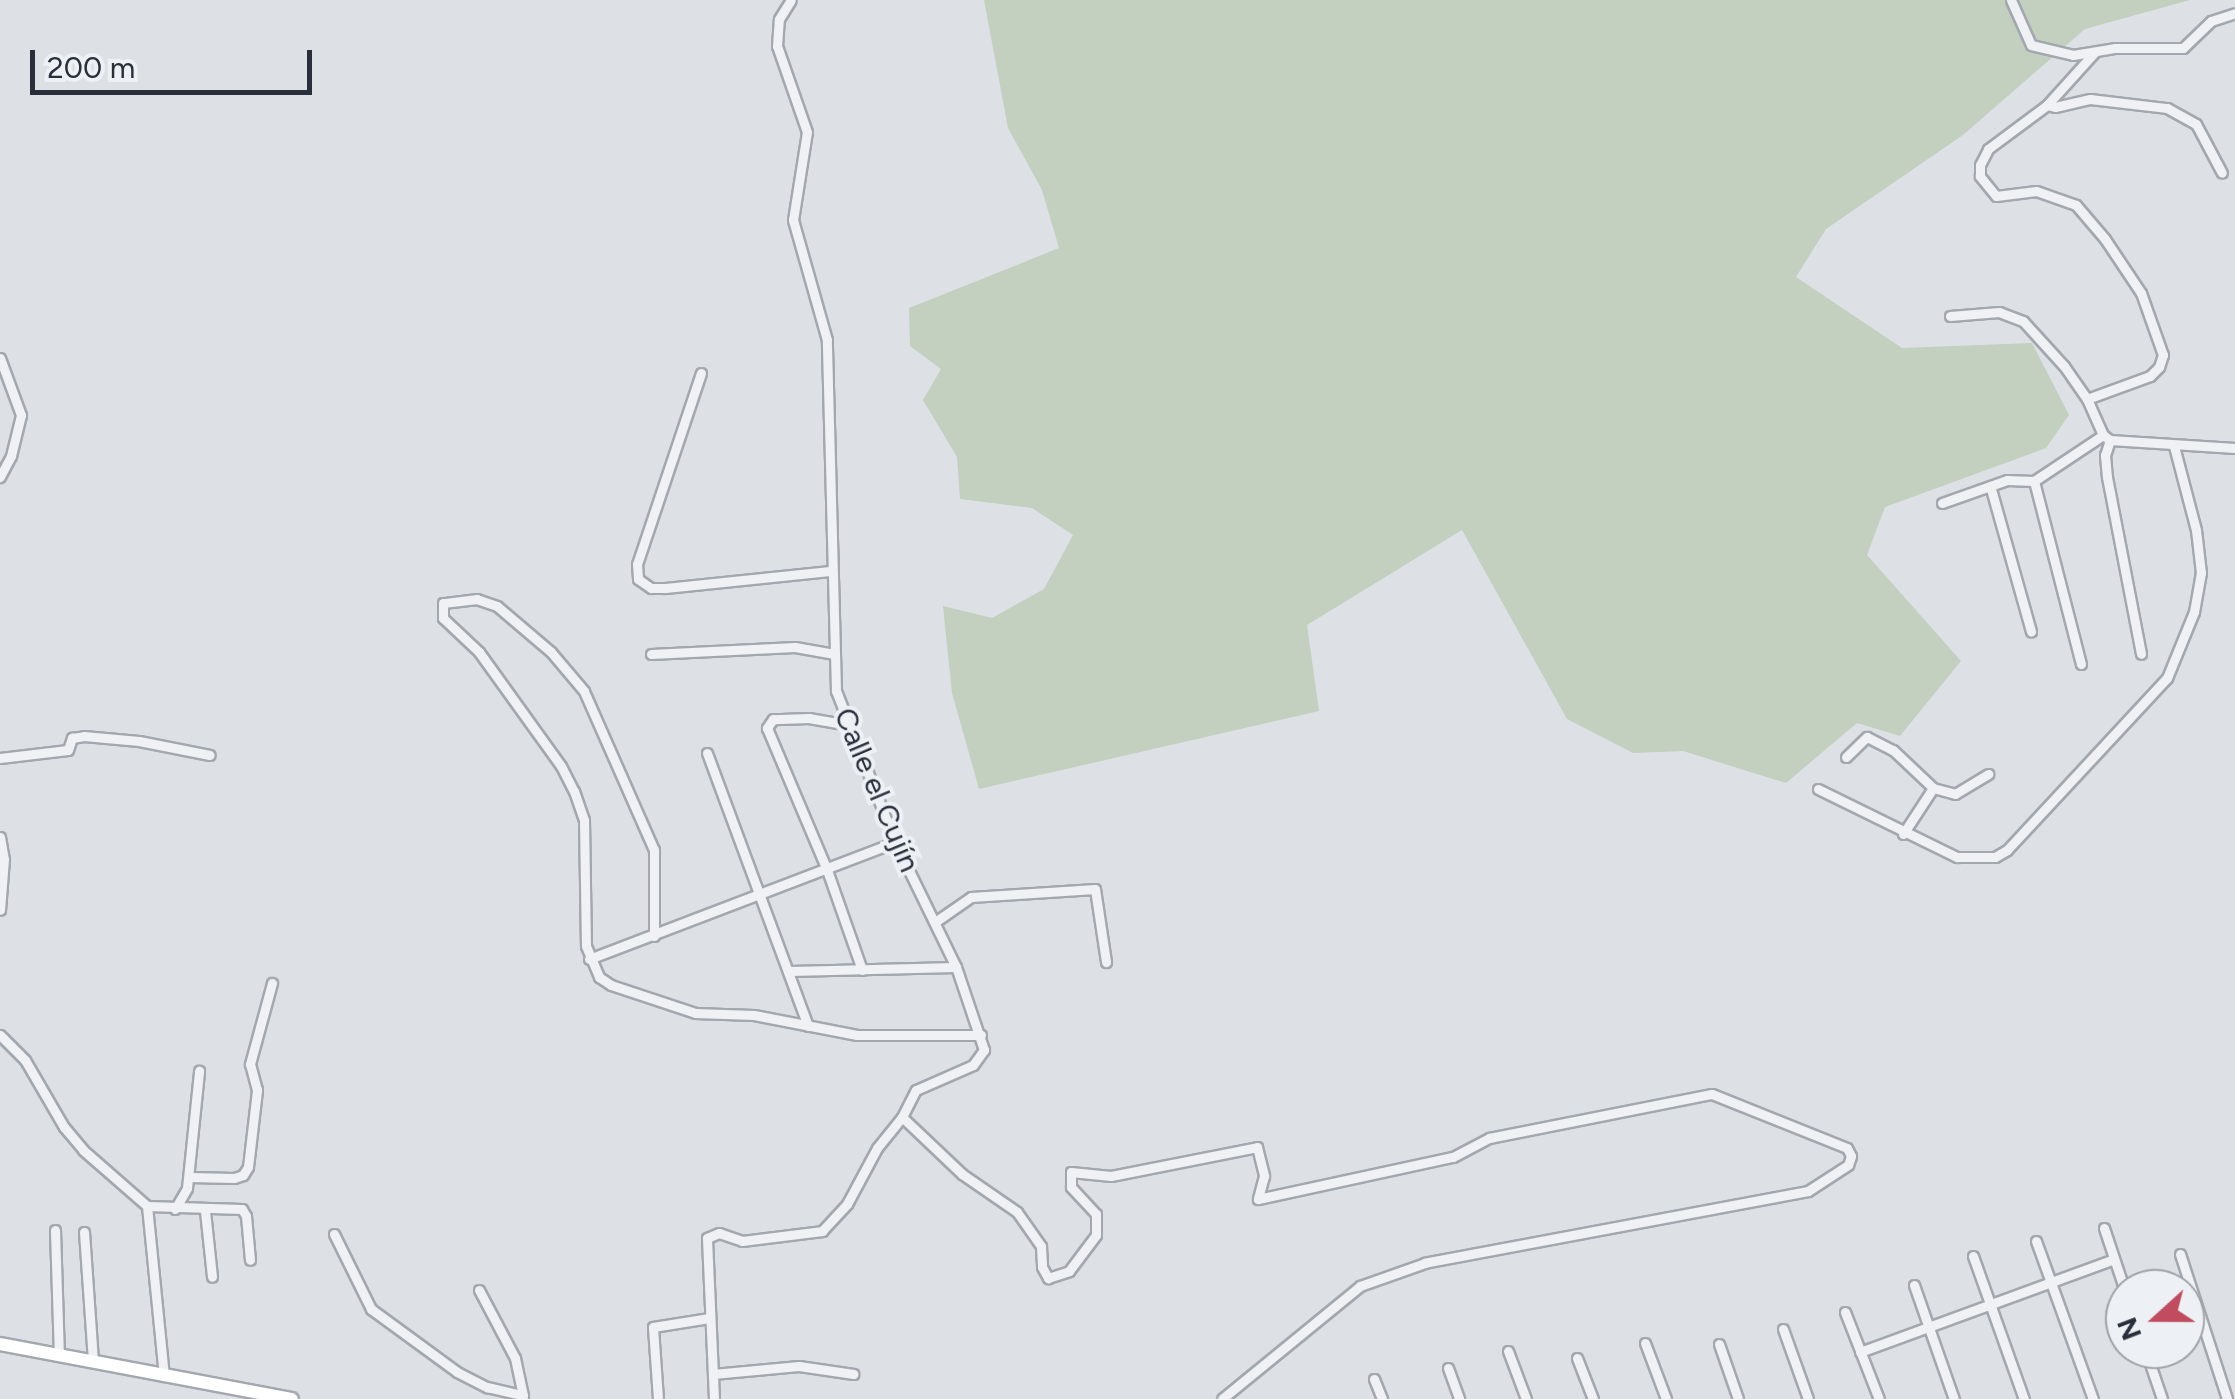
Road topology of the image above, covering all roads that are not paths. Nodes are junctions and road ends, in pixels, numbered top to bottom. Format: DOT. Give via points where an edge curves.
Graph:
graph roads {
  1 [pos="791,0"];
  2 [pos="2010,0"];
  3 [pos="2235,13"];
  4 [pos="2094,53"];
  5 [pos="2047,104"];
  6 [pos="2222,174"];
  7 [pos="1950,316"];
  8 [pos="0,358"];
  9 [pos="701,373"];
  10 [pos="2087,399"];
  11 [pos="2106,438"];
  12 [pos="2174,446"];
  13 [pos="2235,448"];
  14 [pos="0,476"];
  15 [pos="2034,481"];
  16 [pos="1991,488"];
  17 [pos="1942,503"];
  18 [pos="830,571"];
  19 [pos="2031,631"];
  20 [pos="651,654"];
  21 [pos="834,654"];
  22 [pos="2141,654"];
  23 [pos="2081,664"];
  24 [pos="850,725"];
  25 [pos="706,752"];
  26 [pos="210,755"];
  27 [pos="1846,757"];
  28 [pos="0,758"];
  29 [pos="1988,774"];
  30 [pos="1933,788"];
  31 [pos="1818,789"];
  32 [pos="1904,834"];
  33 [pos="0,837"];
  34 [pos="895,842"];
  35 [pos="827,870"];
  36 [pos="761,894"];
  37 [pos="0,910"];
  38 [pos="935,922"];
  39 [pos="654,936"];
  40 [pos="589,959"];
  41 [pos="1106,962"];
  42 [pos="956,967"];
  43 [pos="862,970"];
  44 [pos="790,971"];
  45 [pos="272,983"];
  46 [pos="808,1026"];
  47 [pos="0,1035"];
  48 [pos="981,1035"];
  49 [pos="198,1071"];
  50 [pos="902,1117"];
  51 [pos="189,1177"];
  52 [pos="147,1206"];
  53 [pos="175,1209"];
  54 [pos="206,1211"];
  55 [pos="2104,1228"];
  56 [pos="55,1230"];
  57 [pos="84,1232"];
  58 [pos="334,1234"];
  59 [pos="2036,1241"];
  60 [pos="2180,1254"];
  61 [pos="1974,1256"];
  62 [pos="2114,1259"];
  63 [pos="250,1260"];
  64 [pos="2117,1269"];
  65 [pos="212,1277"];
  66 [pos="2051,1282"];
  67 [pos="1914,1285"];
  68 [pos="480,1290"];
  69 [pos="1990,1304"];
  70 [pos="1845,1312"];
  71 [pos="709,1318"];
  72 [pos="1928,1326"];
  73 [pos="1783,1330"];
  74 [pos="1644,1343"];
  75 [pos="0,1344"];
  76 [pos="1718,1344"];
  77 [pos="1508,1350"];
  78 [pos="1860,1352"];
  79 [pos="59,1354"];
  80 [pos="1577,1358"];
  81 [pos="93,1361"];
  82 [pos="1448,1368"];
  83 [pos="2152,1369"];
  84 [pos="712,1374"];
  85 [pos="853,1374"];
  86 [pos="164,1376"];
  87 [pos="1374,1379"];
  88 [pos="524,1397"];
  89 [pos="292,1399"];
  90 [pos="658,1399"];
  91 [pos="714,1399"];
  92 [pos="1222,1399"];
  93 [pos="1382,1399"];
  94 [pos="1459,1399"];
  95 [pos="1526,1399"];
  96 [pos="1594,1399"];
  97 [pos="1666,1399"];
  98 [pos="1738,1399"];
  99 [pos="1808,1399"];
  100 [pos="1879,1399"];
  101 [pos="1954,1399"];
  102 [pos="2024,1399"];
  103 [pos="2093,1399"];
  104 [pos="2162,1399"];
  105 [pos="2227,1399"];
  1 -- 18 [label="street, Calle el Cujín" via="776,37 807,132 793,220 827,340"];
  2 -- 4 [label="street" via="2031,45"];
  3 -- 4 [label="street" via="2211,21 2183,48"];
  4 -- 5 [label="street"];
  5 -- 6 [label="street" via="2090,98 2167,108 2196,124"];
  5 -- 10 [label="street" via="1988,149 1980,176 1996,196 2036,191 2076,205 2141,293 2163,356 2150,376"];
  7 -- 10 [label="street" via="1999,312 2023,322"];
  8 -- 14 [label="street" via="21,415"];
  9 -- 18 [label="street" via="637,564 638,579 665,588"];
  10 -- 11 [label="street"];
  11 -- 12 [label="street"];
  11 -- 15 [label="street"];
  11 -- 22 [label="street" via="2107,477"];
  12 -- 13 [label="street"];
  12 -- 32 [label="street" via="2201,572 2194,612 2167,678 2007,850 1994,857 1956,857"];
  15 -- 16 [label="street" via="2007,480"];
  15 -- 23 [label="street"];
  16 -- 17 [label="street"];
  16 -- 19 [label="street"];
  18 -- 21 [label="street, Calle el Cujín"];
  20 -- 21 [label="street" via="795,647"];
  21 -- 24 [label="street, Calle el Cujín" via="839,706"];
  24 -- 34 [label="street, Calle el Cujín"];
  24 -- 35 [label="street" via="809,718 767,722"];
  25 -- 36 [label="street"];
  26 -- 28 [label="street" via="84,736 72,738 68,750"];
  27 -- 30 [label="street" via="1867,737 1893,750"];
  29 -- 30 [label="street" via="1955,794"];
  30 -- 32 [label="street"];
  31 -- 32 [label="street"];
  33 -- 37 [label="street"];
  34 -- 35 [label="street"];
  34 -- 38 [label="street, Calle el Cujín"];
  35 -- 36 [label="street"];
  35 -- 43 [label="street"];
  36 -- 39 [label="street"];
  36 -- 44 [label="street"];
  38 -- 41 [label="street" via="971,897 1096,889"];
  38 -- 42 [label="street, Calle el Cujín"];
  39 -- 40 [label="street"];
  39 -- 40 [label="street" via="654,850 584,690 552,652 497,606 443,603 443,618 480,652 574,791 584,820"];
  40 -- 46 [label="street" via="611,986 696,1012"];
  42 -- 43 [label="street"];
  42 -- 48 [label="street, Calle el Cujín"];
  43 -- 44 [label="street"];
  44 -- 46 [label="street"];
  45 -- 51 [label="street" via="250,1064 257,1090 248,1167 234,1178"];
  46 -- 48 [label="street" via="894,1037"];
  47 -- 52 [label="street" via="25,1060 83,1150"];
  48 -- 50 [label="street" via="984,1050 977,1062 919,1087"];
  49 -- 51 [label="street"];
  50 -- 71 [label="street" via="876,1148 847,1204 822,1230 742,1241 711,1234 705,1245"];
  50 -- 92 [label="street" via="962,1174 1017,1212 1041,1246 1048,1278 1070,1272 1096,1235 1096,1214 1071,1187 1071,1172 1111,1176 1257,1147 1264,1176 1258,1199 1453,1156 1488,1138 1712,1094 1847,1148 1851,1156 1848,1165 1808,1191 1425,1264 1360,1286"];
  51 -- 53 [label="street"];
  52 -- 53 [label="street"];
  52 -- 86 [label="street"];
  53 -- 54 [label="street"];
  54 -- 63 [label="street" via="244,1212"];
  54 -- 65 [label="street"];
  55 -- 62 [label="street"];
  56 -- 79 [label="street"];
  57 -- 81 [label="street"];
  58 -- 88 [label="street" via="371,1309 457,1372"];
  59 -- 66 [label="street"];
  60 -- 105 [label="street"];
  61 -- 69 [label="street"];
  62 -- 64 [label="street"];
  62 -- 66 [label="street"];
  66 -- 69 [label="street"];
  66 -- 103 [label="street"];
  67 -- 72 [label="street"];
  68 -- 88 [label="street" via="515,1358"];
  69 -- 72 [label="street"];
  69 -- 102 [label="street"];
  70 -- 78 [label="street"];
  71 -- 84 [label="street"];
  71 -- 90 [label="street" via="653,1327"];
  72 -- 78 [label="street"];
  72 -- 101 [label="street"];
  73 -- 99 [label="street"];
  74 -- 97 [label="street"];
  75 -- 79 [label="main road"];
  76 -- 98 [label="street"];
  77 -- 95 [label="street"];
  78 -- 100 [label="street"];
  79 -- 81 [label="main road"];
  80 -- 96 [label="street"];
  81 -- 86 [label="main road"];
  82 -- 94 [label="street"];
  83 -- 104 [label="street"];
  84 -- 85 [label="street" via="799,1366"];
  84 -- 91 [label="street"];
  86 -- 89 [label="main road"];
  87 -- 93 [label="street"];
}
